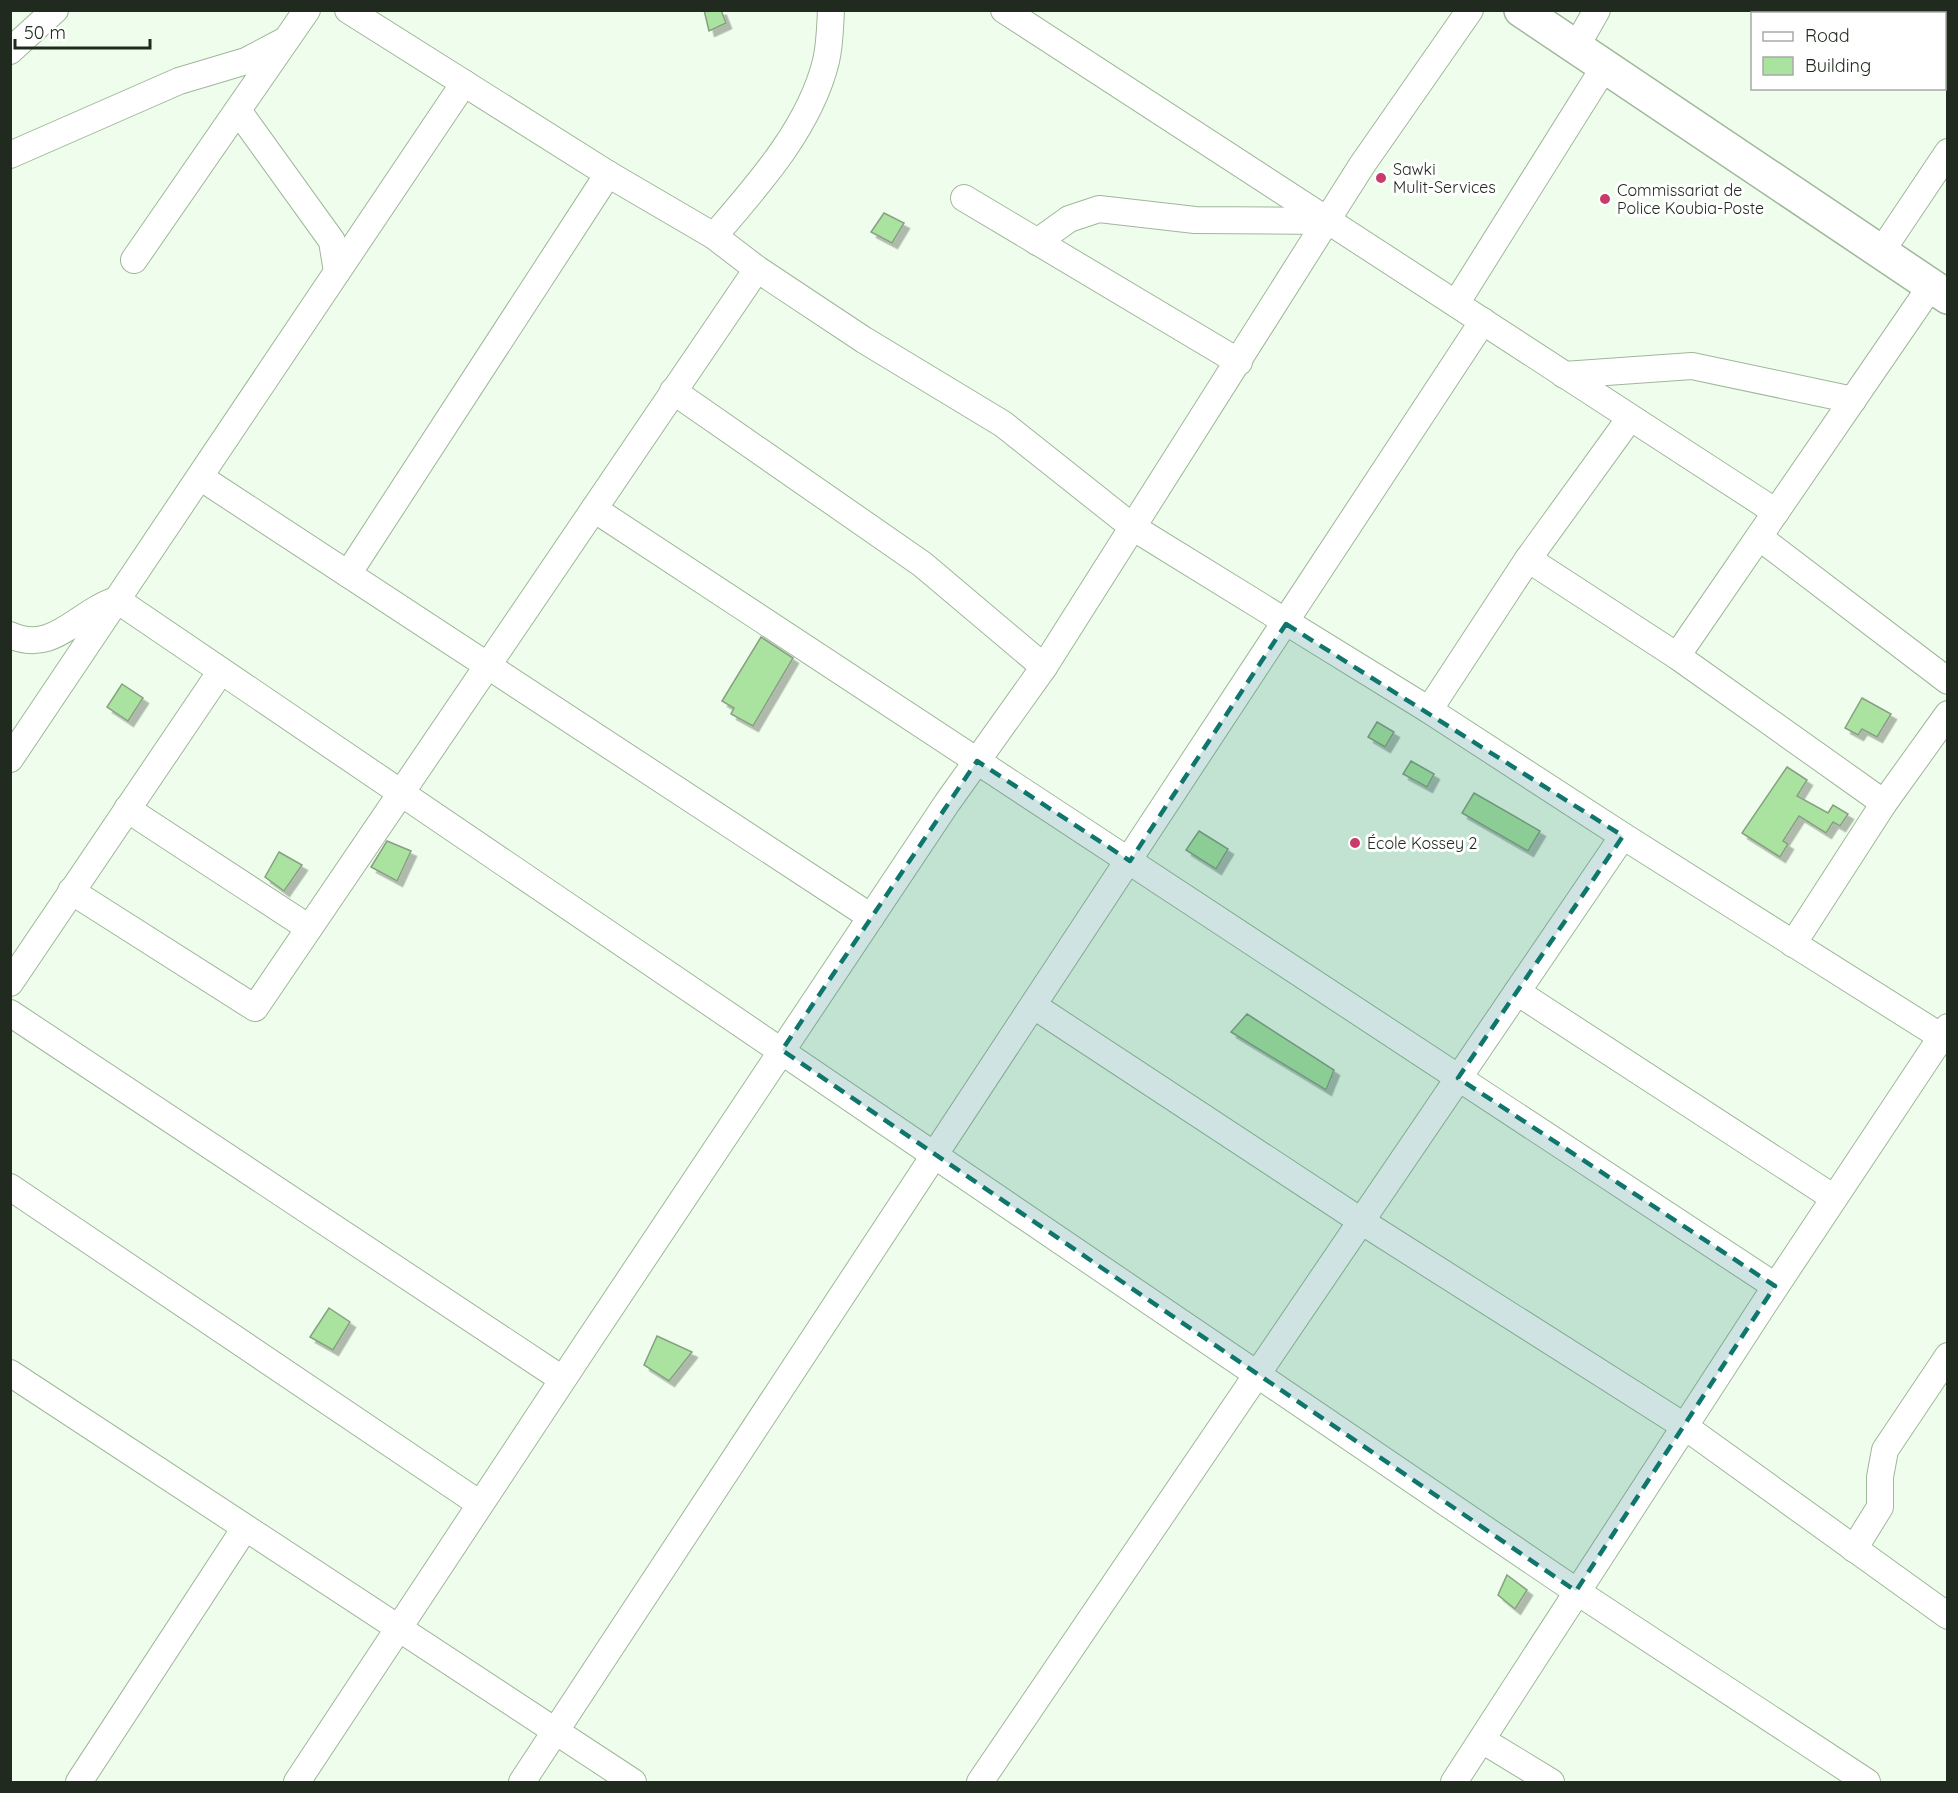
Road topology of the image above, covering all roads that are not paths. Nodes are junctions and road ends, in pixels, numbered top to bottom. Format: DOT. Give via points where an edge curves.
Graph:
graph roads {
  1 [pos="55,10"];
  2 [pos="307,10"];
  3 [pos="348,10"];
  4 [pos="831,10"];
  5 [pos="1004,10"];
  6 [pos="1470,10"];
  7 [pos="1521,10"];
  8 [pos="1597,10"];
  9 [pos="288,39"];
  10 [pos="1576,46"];
  11 [pos="10,51"];
  12 [pos="1605,66"];
  13 [pos="464,83"];
  14 [pos="239,112"];
  15 [pos="1947,152"];
  16 [pos="10,155"];
  17 [pos="608,174"];
  18 [pos="964,198"];
  19 [pos="1328,221"];
  20 [pos="714,236"];
  21 [pos="1037,242"];
  22 [pos="1881,252"];
  23 [pos="134,260"];
  24 [pos="757,269"];
  25 [pos="337,272"];
  26 [pos="1939,291"];
  27 [pos="1457,302"];
  28 [pos="1483,321"];
  29 [pos="1239,362"];
  30 [pos="1564,375"];
  31 [pos="673,390"];
  32 [pos="1853,400"];
  33 [pos="1630,418"];
  34 [pos="200,477"];
  35 [pos="594,509"];
  36 [pos="1776,512"];
  37 [pos="1134,528"];
  38 [pos="1759,537"];
  39 [pos="1528,559"];
  40 [pos="348,574"];
  41 [pos="117,600"];
  42 [pos="1286,624"];
  43 [pos="10,635"];
  44 [pos="1677,656"];
  45 [pos="488,665"];
  46 [pos="1044,667"];
  47 [pos="221,671"];
  48 [pos="1947,681"];
  49 [pos="1429,710"];
  50 [pos="1947,714"];
  51 [pos="10,759"];
  52 [pos="976,760"];
  53 [pos="401,793"];
  54 [pos="1884,803"];
  55 [pos="127,809"];
  56 [pos="1623,836"];
  57 [pos="1130,861"];
  58 [pos="71,891"];
  59 [pos="872,917"];
  60 [pos="309,928"];
  61 [pos="1793,944"];
  62 [pos="10,983"];
  63 [pos="1516,992"];
  64 [pos="1034,1006"];
  65 [pos="10,1013"];
  66 [pos="1945,1035"];
  67 [pos="782,1050"];
  68 [pos="1458,1078"];
  69 [pos="936,1155"];
  70 [pos="10,1187"];
  71 [pos="1834,1198"];
  72 [pos="1361,1221"];
  73 [pos="1775,1286"];
  74 [pos="1947,1356"];
  75 [pos="10,1373"];
  76 [pos="1257,1374"];
  77 [pos="562,1379"];
  78 [pos="1684,1426"];
  79 [pos="480,1504"];
  80 [pos="245,1528"];
  81 [pos="1854,1549"];
  82 [pos="1576,1591"];
  83 [pos="1944,1606"];
  84 [pos="398,1629"];
  85 [pos="555,1732"];
  86 [pos="1482,1740"];
  87 [pos="79,1782"];
  88 [pos="297,1782"];
  89 [pos="522,1782"];
  90 [pos="633,1782"];
  91 [pos="980,1782"];
  92 [pos="1454,1782"];
  93 [pos="1551,1782"];
  94 [pos="1867,1782"];
  1 -- 11 [label="street"];
  2 -- 9 [label="street"];
  3 -- 13 [label="street"];
  4 -- 20 [label="street" via="826,63 800,124"];
  5 -- 19 [label="street"];
  6 -- 19 [label="street" via="1362,165"];
  7 -- 10 [label="main road"];
  8 -- 10 [label="street"];
  9 -- 14 [label="street"];
  9 -- 16 [label="street" via="246,61 179,81"];
  10 -- 12 [label="main road"];
  12 -- 22 [label="main road"];
  12 -- 27 [label="street"];
  13 -- 17 [label="street"];
  13 -- 25 [label="street"];
  14 -- 23 [label="street"];
  14 -- 25 [label="street" via="332,241"];
  15 -- 22 [label="street"];
  17 -- 20 [label="street"];
  17 -- 40 [label="street"];
  18 -- 21 [label="street"];
  19 -- 21 [label="street" via="1195,220 1099,209 1069,219"];
  19 -- 27 [label="street"];
  19 -- 29 [label="street"];
  20 -- 24 [label="street"];
  21 -- 29 [label="street"];
  22 -- 26 [label="main road"];
  24 -- 31 [label="street"];
  24 -- 37 [label="street" via="864,340 1003,423"];
  25 -- 34 [label="street"];
  26 -- 32 [label="street"];
  27 -- 28 [label="street"];
  28 -- 30 [label="street"];
  28 -- 42 [label="street"];
  29 -- 37 [label="street"];
  30 -- 32 [label="street" via="1692,366"];
  30 -- 33 [label="street"];
  31 -- 35 [label="street"];
  31 -- 46 [label="street" via="922,564"];
  32 -- 36 [label="street"];
  33 -- 36 [label="street"];
  33 -- 39 [label="street"];
  34 -- 40 [label="street"];
  34 -- 41 [label="street"];
  35 -- 45 [label="street"];
  35 -- 52 [label="street"];
  36 -- 38 [label="street"];
  37 -- 42 [label="street"];
  37 -- 46 [label="street"];
  38 -- 44 [label="street"];
  38 -- 48 [label="street"];
  39 -- 44 [label="street"];
  39 -- 49 [label="street"];
  40 -- 45 [label="street"];
  41 -- 43 [label="street" via="35,643"];
  41 -- 47 [label="street"];
  41 -- 51 [label="street"];
  42 -- 49 [label="street"];
  42 -- 57 [label="street"];
  44 -- 54 [label="street"];
  45 -- 53 [label="street"];
  45 -- 59 [label="street"];
  46 -- 52 [label="street"];
  47 -- 53 [label="street"];
  47 -- 55 [label="street"];
  49 -- 56 [label="street"];
  50 -- 54 [label="street"];
  52 -- 57 [label="street"];
  52 -- 59 [label="street"];
  53 -- 60 [label="street"];
  53 -- 67 [label="street"];
  54 -- 61 [label="street"];
  55 -- 58 [label="street"];
  55 -- 60 [label="street"];
  56 -- 61 [label="street"];
  56 -- 63 [label="street"];
  57 -- 64 [label="street"];
  57 -- 68 [label="street"];
  58 -- 60 [label="street" via="255,1008"];
  58 -- 62 [label="street"];
  59 -- 67 [label="street"];
  61 -- 66 [label="street"];
  63 -- 68 [label="street"];
  63 -- 71 [label="street"];
  64 -- 69 [label="street"];
  64 -- 72 [label="street"];
  65 -- 77 [label="street"];
  66 -- 71 [label="street"];
  67 -- 69 [label="street"];
  67 -- 77 [label="street"];
  68 -- 72 [label="street"];
  68 -- 73 [label="street"];
  69 -- 76 [label="street"];
  69 -- 85 [label="street"];
  70 -- 79 [label="street"];
  71 -- 73 [label="street"];
  72 -- 76 [label="street"];
  72 -- 78 [label="street"];
  73 -- 78 [label="street"];
  74 -- 81 [label="street" via="1885,1450 1880,1507"];
  75 -- 80 [label="street"];
  76 -- 82 [label="street"];
  76 -- 91 [label="street"];
  77 -- 79 [label="street"];
  78 -- 81 [label="street"];
  78 -- 82 [label="street"];
  79 -- 84 [label="street"];
  80 -- 84 [label="street"];
  80 -- 87 [label="street"];
  81 -- 83 [label="street"];
  82 -- 86 [label="street"];
  82 -- 94 [label="street"];
  84 -- 85 [label="street"];
  84 -- 88 [label="street"];
  85 -- 89 [label="street"];
  85 -- 90 [label="street"];
  86 -- 92 [label="street"];
  86 -- 93 [label="street"];
}
